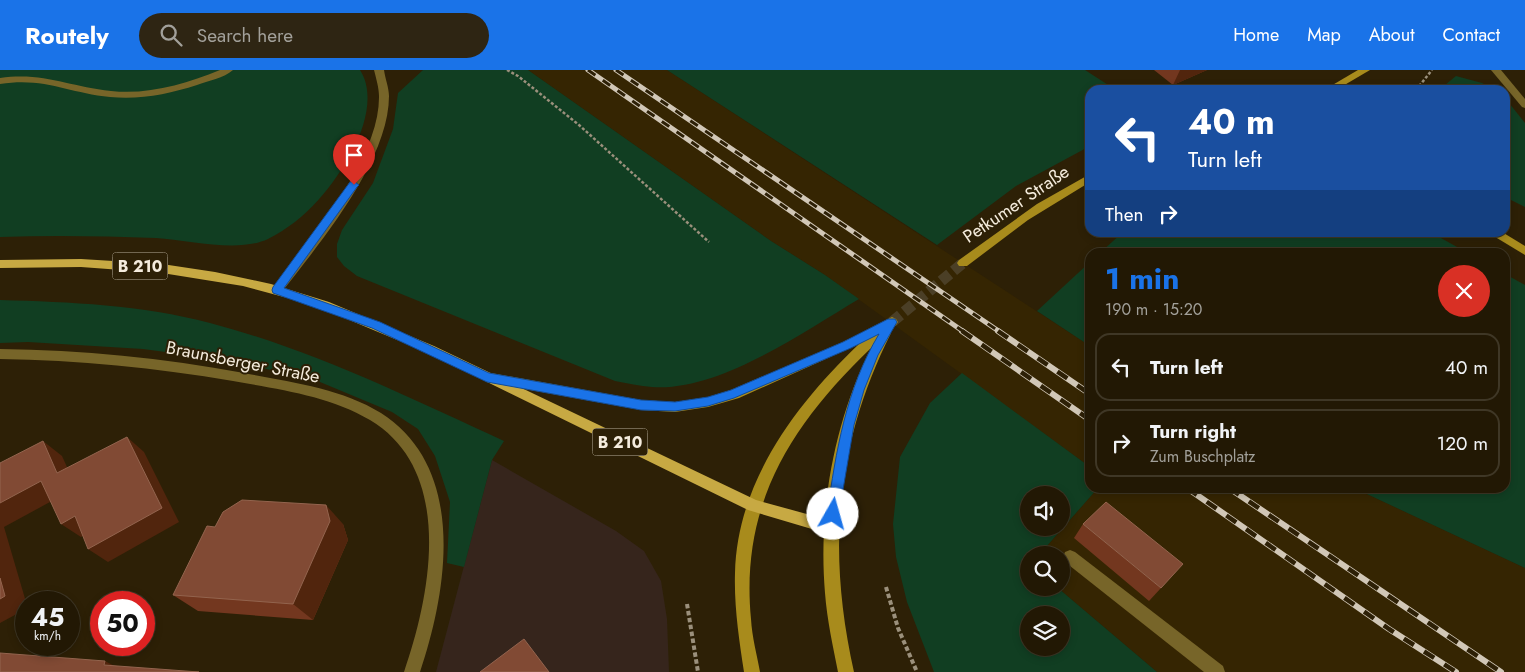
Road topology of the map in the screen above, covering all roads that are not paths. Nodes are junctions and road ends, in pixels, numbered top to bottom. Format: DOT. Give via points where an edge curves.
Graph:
graph roads {
  1 [pos="228,70"];
  2 [pos="379,70"];
  3 [pos="1365,70"];
  4 [pos="1496,70"];
  5 [pos="0,81"];
  6 [pos="1338,85"];
  7 [pos="1508,85"];
  8 [pos="1510,87"];
  9 [pos="1525,105"];
  10 [pos="1085,180"];
  11 [pos="1501,237"];
  12 [pos="1525,251"];
  13 [pos="963,262"];
  14 [pos="0,264"];
  15 [pos="277,290"];
  16 [pos="892,322"];
  17 [pos="0,354"];
  18 [pos="487,377"];
  19 [pos="753,506"];
  20 [pos="832,528"];
  21 [pos="1070,557"];
  22 [pos="412,672"];
  23 [pos="752,672"];
  24 [pos="846,672"];
  25 [pos="1217,672"];
  1 -- 5 [label="street" via="176,89 150,94 111,94 38,78"];
  2 -- 15 [label="street" via="384,88 377,131 369,154 354,185"];
  3 -- 6 [label="main road"];
  4 -- 7 [label="street"];
  8 -- 9 [label="street"];
  10 -- 13 [label="main road, Petkumer Straße" via="1032,212"];
  11 -- 12 [label="main road"];
  14 -- 15 [label="main road, B 210" via="35,262 154,267 217,276"];
  15 -- 18 [label="main road, B 210" via="376,325"];
  16 -- 18 [label="main road" via="847,345 708,402 675,406 641,405"];
  16 -- 19 [label="main road" via="845,365 805,409 782,444"];
  16 -- 20 [label="main road" via="873,354 858,390 839,470"];
  17 -- 22 [label="street, Braunsberger Straße" via="98,358 213,373 331,398 376,416 409,445 427,481 438,533 431,609"];
  18 -- 19 [label="main road, B 210"];
  19 -- 20 [label="main road, B 210"];
  19 -- 23 [label="main road" via="741,564 740,600"];
  20 -- 24 [label="main road" via="832,592"];
  21 -- 25 [label="street"];
}
